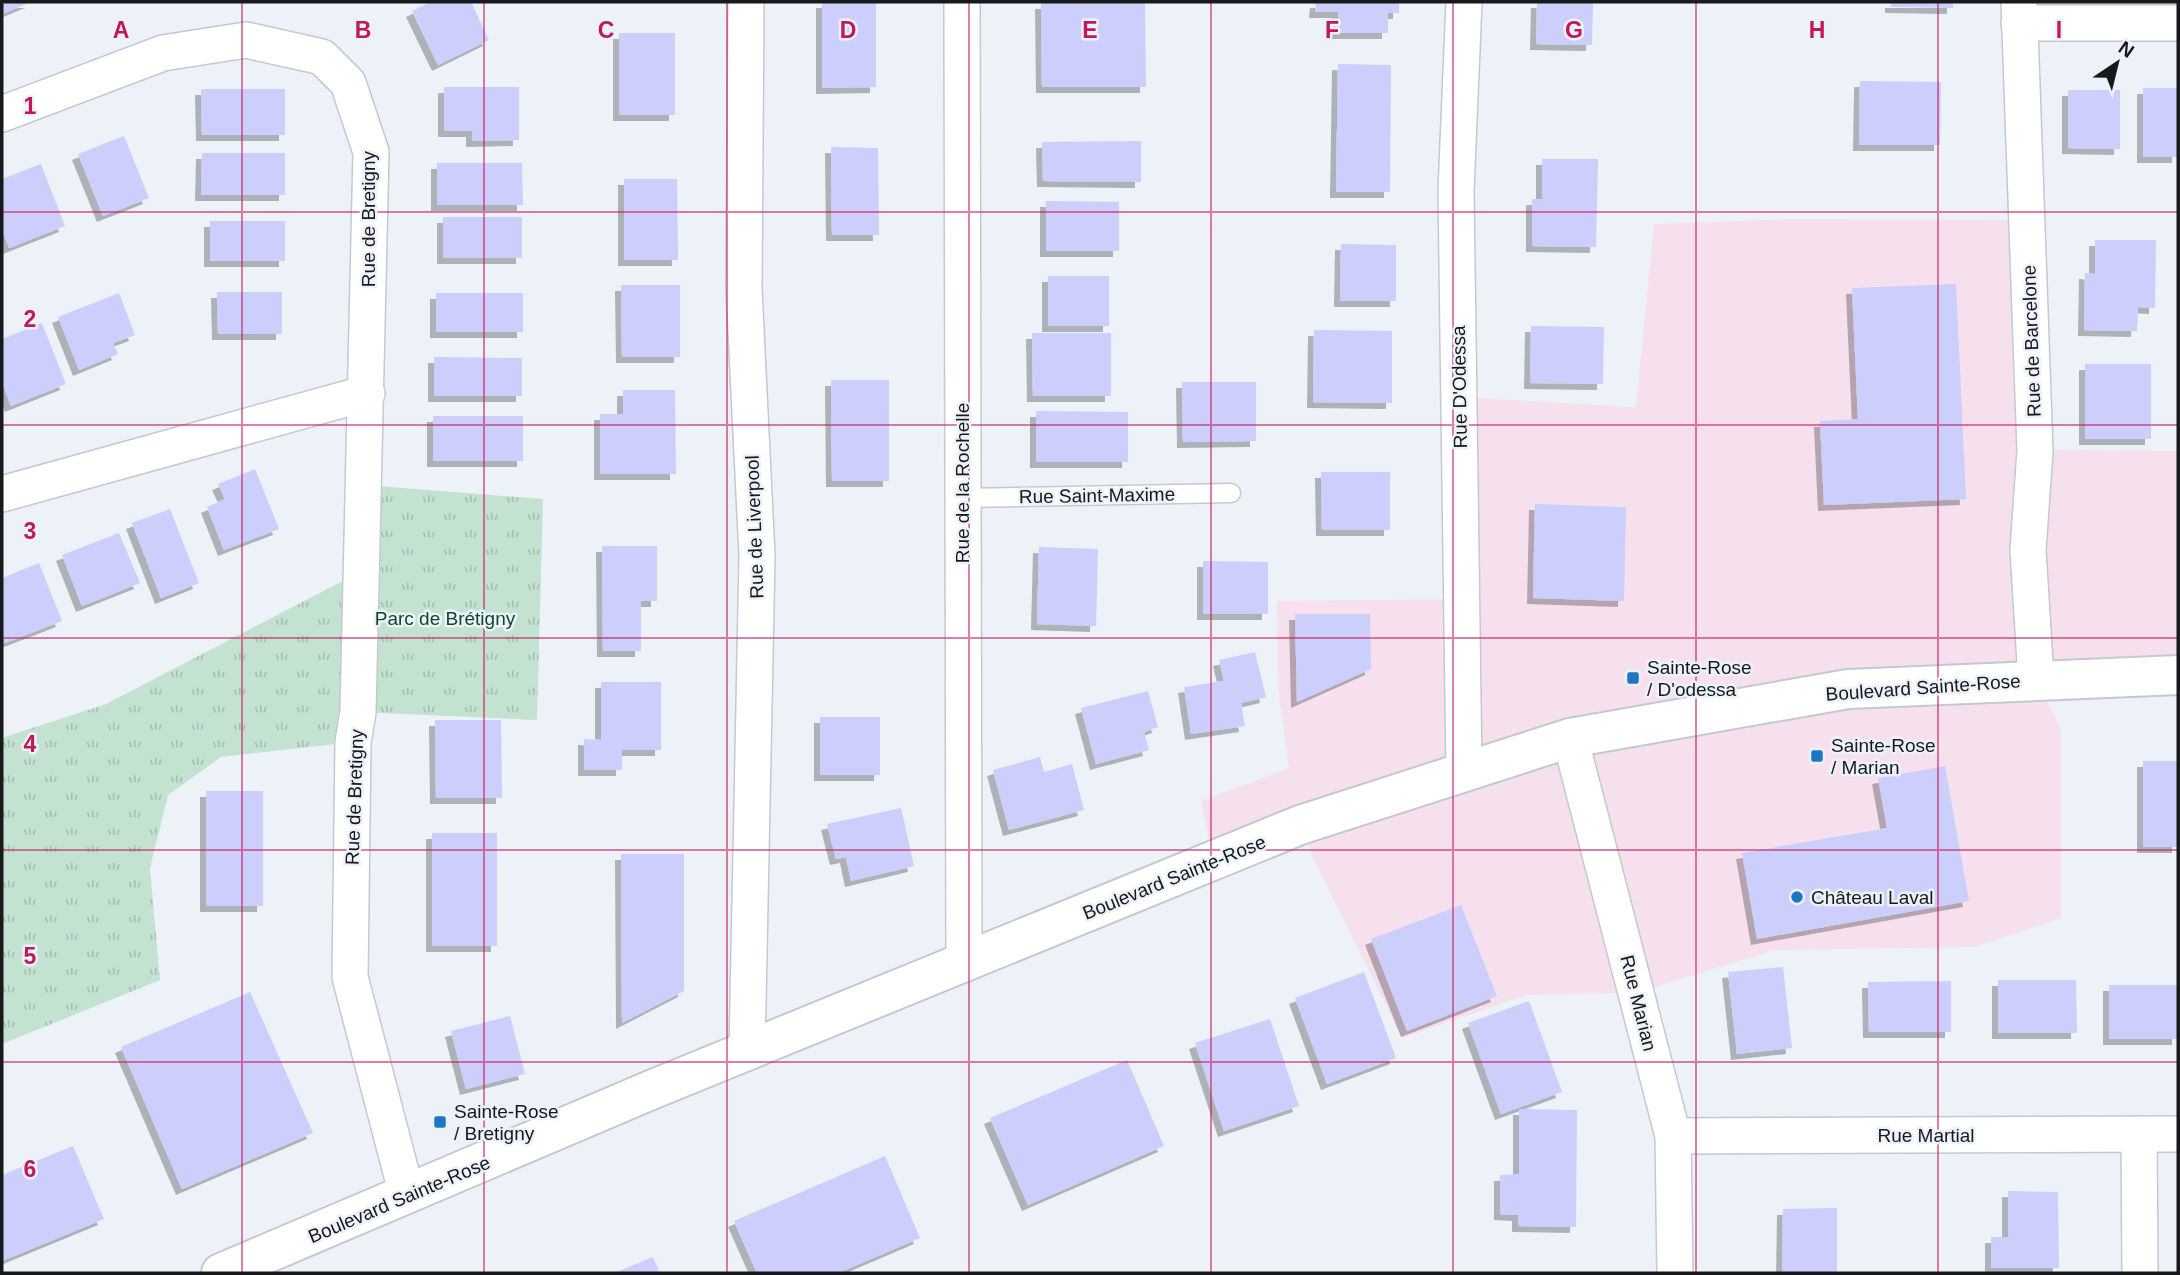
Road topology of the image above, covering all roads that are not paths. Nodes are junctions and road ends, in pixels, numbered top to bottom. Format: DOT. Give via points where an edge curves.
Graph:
graph roads {
  1 [pos="746,2"];
  2 [pos="962,2"];
  3 [pos="1464,2"];
  4 [pos="2019,13"];
  5 [pos="2178,23"];
  6 [pos="2,114"];
  7 [pos="367,393"];
  8 [pos="1231,493"];
  9 [pos="2,494"];
  10 [pos="962,498"];
  11 [pos="2178,675"];
  12 [pos="2036,679"];
  13 [pos="1570,738"];
  14 [pos="1464,772"];
  15 [pos="964,964"];
  16 [pos="747,1052"];
  17 [pos="2139,1134"];
  18 [pos="2178,1134"];
  19 [pos="1673,1136"];
  20 [pos="407,1195"];
  21 [pos="221,1273"];
  22 [pos="1675,1273"];
  23 [pos="2140,1273"];
  1 -- 16 [label="street, Rue de Liverpool" via="744,289 757,556"];
  2 -- 10 [label="street, Rue de la Rochelle"];
  3 -- 14 [label="street, Rue D'Odessa" via="1456,191"];
  4 -- 5 [label="street"];
  4 -- 12 [label="street, Rue de Barcelone" via="2035,451 2028,550"];
  6 -- 7 [label="street, Rue de Bretigny" via="163,53 246,40 322,57 348,83 371,152"];
  7 -- 9 [label="street"];
  7 -- 20 [label="street, Rue de Bretigny" via="350,977"];
  8 -- 10 [label="lane, Rue Saint-Maxime"];
  10 -- 15 [label="street, Rue de la Rochelle"];
  11 -- 12 [label="street, Boulevard Sainte-Rose"];
  12 -- 13 [label="street, Boulevard Sainte-Rose" via="1848,690"];
  13 -- 14 [label="street, Boulevard Sainte-Rose"];
  13 -- 19 [label="street, Rue Marian"];
  14 -- 15 [label="street, Boulevard Sainte-Rose" via="1300,825"];
  15 -- 16 [label="street, Boulevard Sainte-Rose"];
  16 -- 20 [label="street, Boulevard Sainte-Rose"];
  17 -- 18 [label="street, Rue Martial"];
  17 -- 19 [label="street, Rue Martial"];
  17 -- 23 [label="street"];
  19 -- 22 [label="street, Rue Marian"];
  20 -- 21 [label="street, Boulevard Sainte-Rose"];
}
